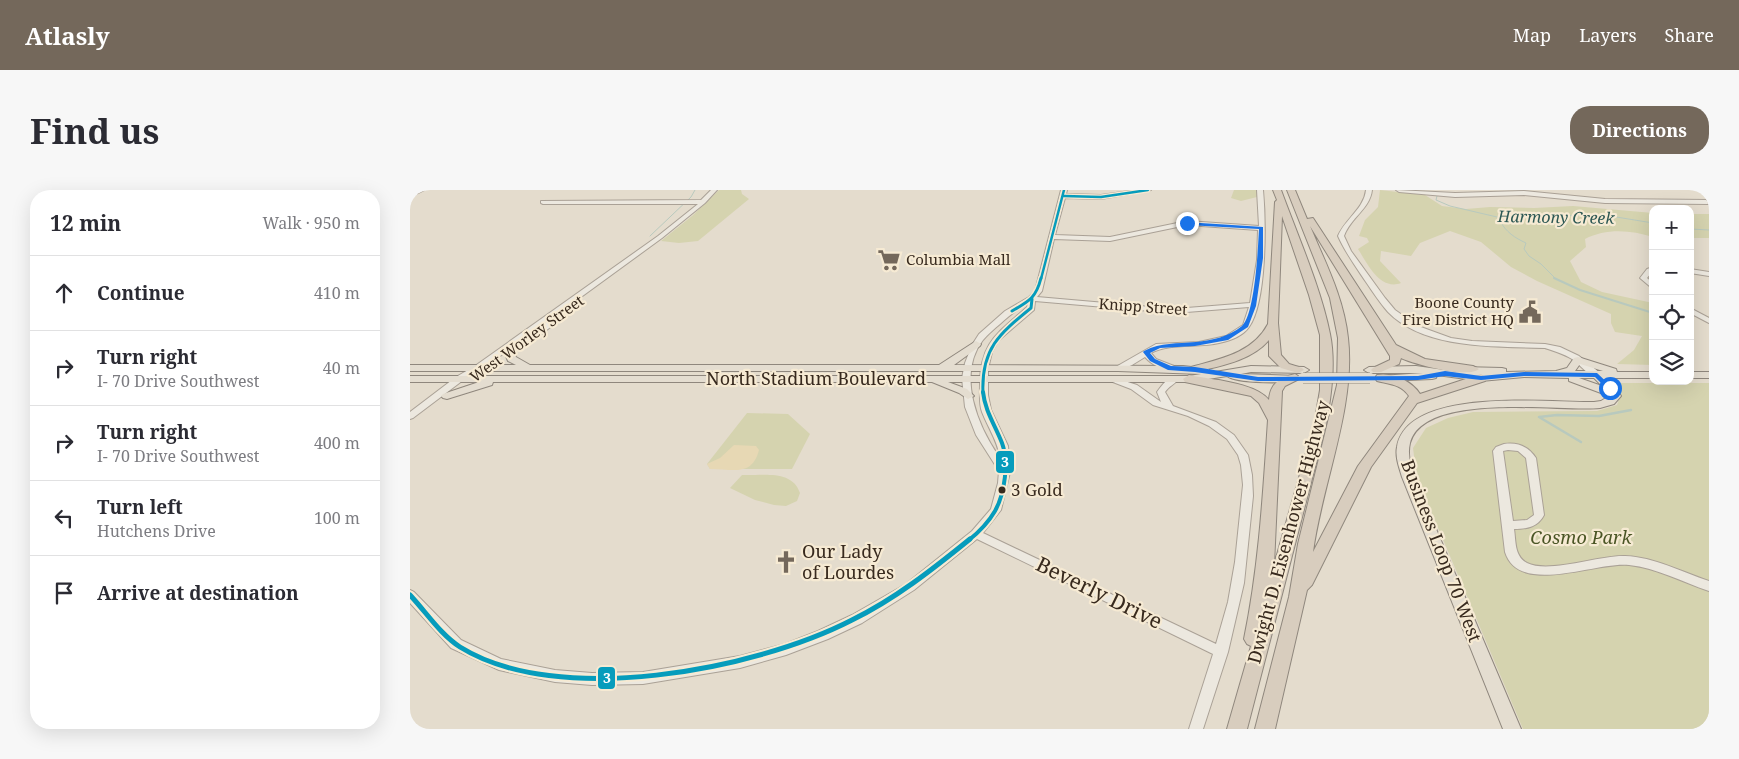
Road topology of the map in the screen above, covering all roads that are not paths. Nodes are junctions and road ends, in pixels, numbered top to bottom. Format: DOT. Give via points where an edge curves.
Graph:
graph roads {
  1 [pos="420,190"];
  2 [pos="714,190"];
  3 [pos="1148,190"];
  4 [pos="1260,190"];
  5 [pos="1291,190"];
  6 [pos="1369,190"];
  7 [pos="1399,190"];
  8 [pos="1571,190"];
  9 [pos="1522,191"];
  10 [pos="1064,193"];
  11 [pos="1278,193"];
  12 [pos="410,194"];
  13 [pos="1583,198"];
  14 [pos="543,202"];
  15 [pos="703,202"];
  16 [pos="1709,202"];
  17 [pos="1297,204"];
  18 [pos="1262,228"];
  19 [pos="1053,237"];
  20 [pos="642,251"];
  21 [pos="1649,270"];
  22 [pos="1694,272"];
  23 [pos="1709,274"];
  24 [pos="1649,283"];
  25 [pos="1032,299"];
  26 [pos="1254,306"];
  27 [pos="1694,312"];
  28 [pos="1709,321"];
  29 [pos="1274,323"];
  30 [pos="976,344"];
  31 [pos="1392,347"];
  32 [pos="1146,352"];
  33 [pos="510,354"];
  34 [pos="1578,360"];
  35 [pos="410,368"];
  36 [pos="478,368"];
  37 [pos="490,368"];
  38 [pos="527,368"];
  39 [pos="1118,368"];
  40 [pos="1170,368"];
  41 [pos="938,369"];
  42 [pos="1472,369"];
  43 [pos="967,374"];
  44 [pos="983,374"];
  45 [pos="1192,374"];
  46 [pos="1300,374"];
  47 [pos="1374,374"];
  48 [pos="1445,374"];
  49 [pos="1524,374"];
  50 [pos="1556,374"];
  51 [pos="1597,375"];
  52 [pos="1634,375"];
  53 [pos="1649,375"];
  54 [pos="1694,375"];
  55 [pos="1709,375"];
  56 [pos="1481,378"];
  57 [pos="410,379"];
  58 [pos="459,379"];
  59 [pos="471,379"];
  60 [pos="500,379"];
  61 [pos="928,379"];
  62 [pos="1109,379"];
  63 [pos="1175,379"];
  64 [pos="1613,392"];
  65 [pos="448,396"];
  66 [pos="968,396"];
  67 [pos="1413,400"];
  68 [pos="1170,406"];
  69 [pos="410,416"];
  70 [pos="1273,419"];
  71 [pos="410,423"];
  72 [pos="1004,472"];
  73 [pos="1508,525"];
  74 [pos="976,534"];
  75 [pos="1709,586"];
  76 [pos="410,595"];
  77 [pos="1298,597"];
  78 [pos="1221,652"];
  79 [pos="1255,663"];
  80 [pos="1196,729"];
  81 [pos="1237,729"];
  82 [pos="1265,729"];
  83 [pos="1512,729"];
  1 -- 12 [label="street"];
  2 -- 15 [label="street, West Worley Street"];
  3 -- 10 [label="street" via="1102,197"];
  4 -- 18 [label="street"];
  5 -- 17 [label="highway, Dwight D. Eisenhower Highway"];
  6 -- 34 [label="street" via="1367,200 1345,225 1341,236 1348,251 1392,312 1414,328 1450,340 1545,346 1568,353"];
  7 -- 9 [label="street" via="1455,195"];
  8 -- 13 [label="street"];
  9 -- 13 [label="street"];
  10 -- 19 [label="street"];
  11 -- 29 [label="highway"];
  11 -- 79 [label="highway, Dwight D. Eisenhower Highway" via="1325,335 1326,390 1320,425"];
  13 -- 16 [label="street"];
  14 -- 15 [label="street"];
  15 -- 20 [label="street, West Worley Street"];
  17 -- 31 [label="highway"];
  17 -- 77 [label="highway, Dwight D. Eisenhower Highway" via="1335,298 1344,359 1343,385 1306,544"];
  18 -- 19 [label="street" via="1187,223 1110,239"];
  18 -- 26 [label="street"];
  19 -- 25 [label="street" via="1038,291"];
  20 -- 33 [label="street, West Worley Street" via="616,275"];
  20 -- 36 [label="street, West Worley Street"];
  21 -- 24 [label="street" via="1643,278"];
  22 -- 23 [label="street"];
  25 -- 26 [label="street, Knipp Street" via="1174,311"];
  25 -- 30 [label="street" via="1018,306"];
  25 -- 44 [label="street" via="1031,308 995,340 988,352"];
  26 -- 32 [label="street" via="1246,326 1226,338 1158,346"];
  27 -- 28 [label="street"];
  29 -- 45 [label="highway" via="1262,343"];
  29 -- 46 [label="highway" via="1275,356"];
  30 -- 41 [label="main road"];
  30 -- 43 [label="street"];
  31 -- 42 [label="highway" via="1420,363"];
  31 -- 47 [label="highway" via="1395,362"];
  32 -- 39 [label="street" via="1130,365"];
  32 -- 40 [label="street" via="1153,361"];
  33 -- 37 [label="street, West Worley Street"];
  33 -- 38 [label="main road" via="512,359"];
  34 -- 50 [label="main road" via="1571,370"];
  34 -- 51 [label="street"];
  34 -- 52 [label="main road"];
  35 -- 36 [label="main road, North Stadium Boulevard"];
  36 -- 37 [label="main road, North Stadium Boulevard"];
  36 -- 58 [label="street, West Worley Street"];
  37 -- 38 [label="main road, North Stadium Boulevard"];
  37 -- 59 [label="street, West Worley Street"];
  38 -- 41 [label="main road, North Stadium Boulevard"];
  39 -- 40 [label="main road, North Stadium Boulevard"];
  39 -- 44 [label="main road, North Stadium Boulevard"];
  40 -- 45 [label="main road, North Stadium Boulevard"];
  41 -- 43 [label="main road, North Stadium Boulevard"];
  42 -- 48 [label="main road, North Stadium Boulevard"];
  42 -- 49 [label="main road, North Stadium Boulevard"];
  43 -- 44 [label="main road, North Stadium Boulevard"];
  43 -- 61 [label="main road, North Stadium Boulevard"];
  43 -- 66 [label="street"];
  44 -- 62 [label="main road, North Stadium Boulevard"];
  44 -- 72 [label="street" via="986,410 1003,446"];
  45 -- 46 [label="main road, North Stadium Boulevard" via="1258,379"];
  45 -- 63 [label="main road, North Stadium Boulevard"];
  45 -- 70 [label="highway" via="1259,394 1268,404"];
  46 -- 47 [label="main road, North Stadium Boulevard, bridge"];
  46 -- 70 [label="highway" via="1280,384 1276,391"];
  47 -- 48 [label="main road, North Stadium Boulevard" via="1424,378"];
  47 -- 67 [label="highway" via="1408,387 1415,396"];
  48 -- 56 [label="main road, North Stadium Boulevard"];
  49 -- 50 [label="main road, North Stadium Boulevard"];
  49 -- 56 [label="main road, North Stadium Boulevard"];
  50 -- 51 [label="main road, North Stadium Boulevard"];
  50 -- 64 [label="main road"];
  51 -- 52 [label="main road, North Stadium Boulevard"];
  51 -- 64 [label="main road"];
  52 -- 53 [label="main road, North Stadium Boulevard"];
  52 -- 64 [label="main road" via="1618,382"];
  54 -- 55 [label="main road"];
  56 -- 67 [label="highway"];
  57 -- 58 [label="main road, North Stadium Boulevard"];
  58 -- 59 [label="main road, North Stadium Boulevard"];
  58 -- 69 [label="street, West Worley Street"];
  59 -- 60 [label="main road, North Stadium Boulevard"];
  59 -- 65 [label="street, West Worley Street"];
  60 -- 61 [label="main road, North Stadium Boulevard"];
  60 -- 65 [label="main road"];
  61 -- 66 [label="main road" via="963,391"];
  62 -- 63 [label="main road, North Stadium Boulevard"];
  62 -- 68 [label="street" via="1134,387 1149,399"];
  63 -- 68 [label="street" via="1161,392"];
  64 -- 83 [label="main road, Business Loop 70 West" via="1612,400 1597,405 1482,406 1445,410 1421,421 1405,440 1402,452 1408,477"];
  65 -- 71 [label="street, West Worley Street"];
  66 -- 72 [label="street" via="970,412 978,429"];
  67 -- 77 [label="highway" via="1365,466"];
  68 -- 78 [label="street" via="1198,416 1226,433 1243,454 1246,467 1245,518 1238,582"];
  70 -- 79 [label="highway" via="1267,552 1253,640"];
  72 -- 74 [label="street" via="996,510"];
  73 -- 73 [label="street" via="1498,451 1504,447 1515,447 1530,456 1539,515 1531,523"];
  73 -- 75 [label="street" via="1513,556 1528,568 1545,571 1624,560"];
  74 -- 76 [label="street" via="910,587 858,620 823,636 740,662 642,678 592,680 498,664 456,644"];
  74 -- 78 [label="street, Beverly Drive"];
  77 -- 82 [label="highway, Dwight D. Eisenhower Highway"];
  78 -- 80 [label="street"];
  79 -- 81 [label="highway, Dwight D. Eisenhower Highway"];
}
